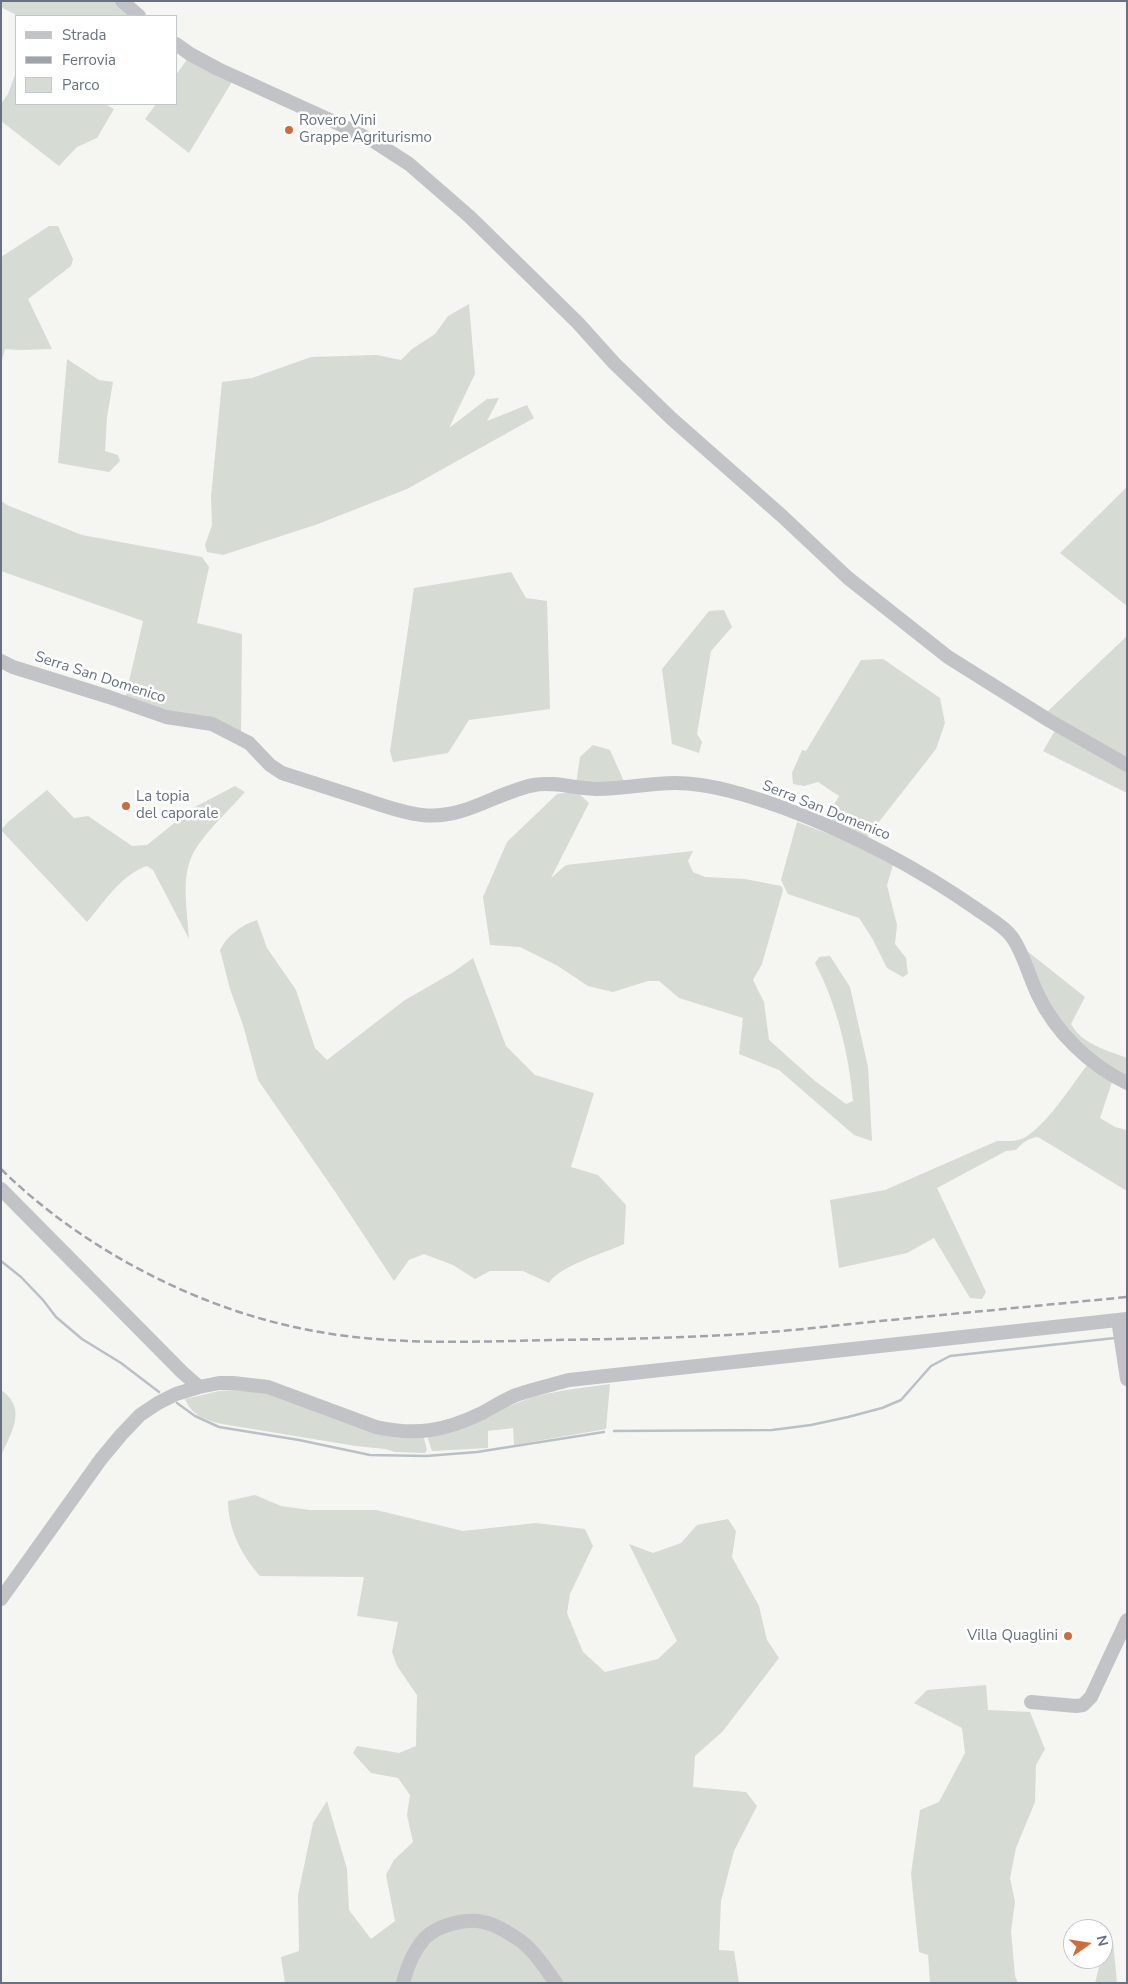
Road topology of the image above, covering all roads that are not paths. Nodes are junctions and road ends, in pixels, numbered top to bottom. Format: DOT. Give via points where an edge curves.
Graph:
graph roads {
  1 [pos="122,1"];
  2 [pos="139,15"];
  3 [pos="178,45"];
  4 [pos="1,662"];
  5 [pos="1127,765"];
  6 [pos="1127,1083"];
  7 [pos="1,1189"];
  8 [pos="1122,1320"];
  9 [pos="1127,1378"];
  10 [pos="199,1387"];
  11 [pos="1,1599"];
  12 [pos="1127,1620"];
  13 [pos="1031,1702"];
  14 [pos="403,1983"];
  15 [pos="556,1983"];
  1 -- 2 [label="street"];
  3 -- 5 [label="street" via="218,69 341,125 409,164 470,217 672,418 848,578 948,657"];
  4 -- 6 [label="street, Serra San Domenico" via="160,715 212,724 249,743 282,773 422,815 442,815 468,809 531,785 546,783 595,789 692,784 783,808 885,852 957,896 1006,931 1016,943 1037,995 1060,1030 1096,1065"];
  7 -- 10 [label="street"];
  8 -- 9 [label="street"];
  8 -- 10 [label="street" via="569,1380 516,1396 456,1424 427,1432 376,1427 268,1387 234,1383"];
  10 -- 11 [label="street" via="158,1403 130,1425 101,1459"];
  12 -- 13 [label="street" via="1091,1697 1083,1705"];
  14 -- 15 [label="street" via="417,1948 426,1937 469,1921 484,1922 518,1939 531,1950"];
}
